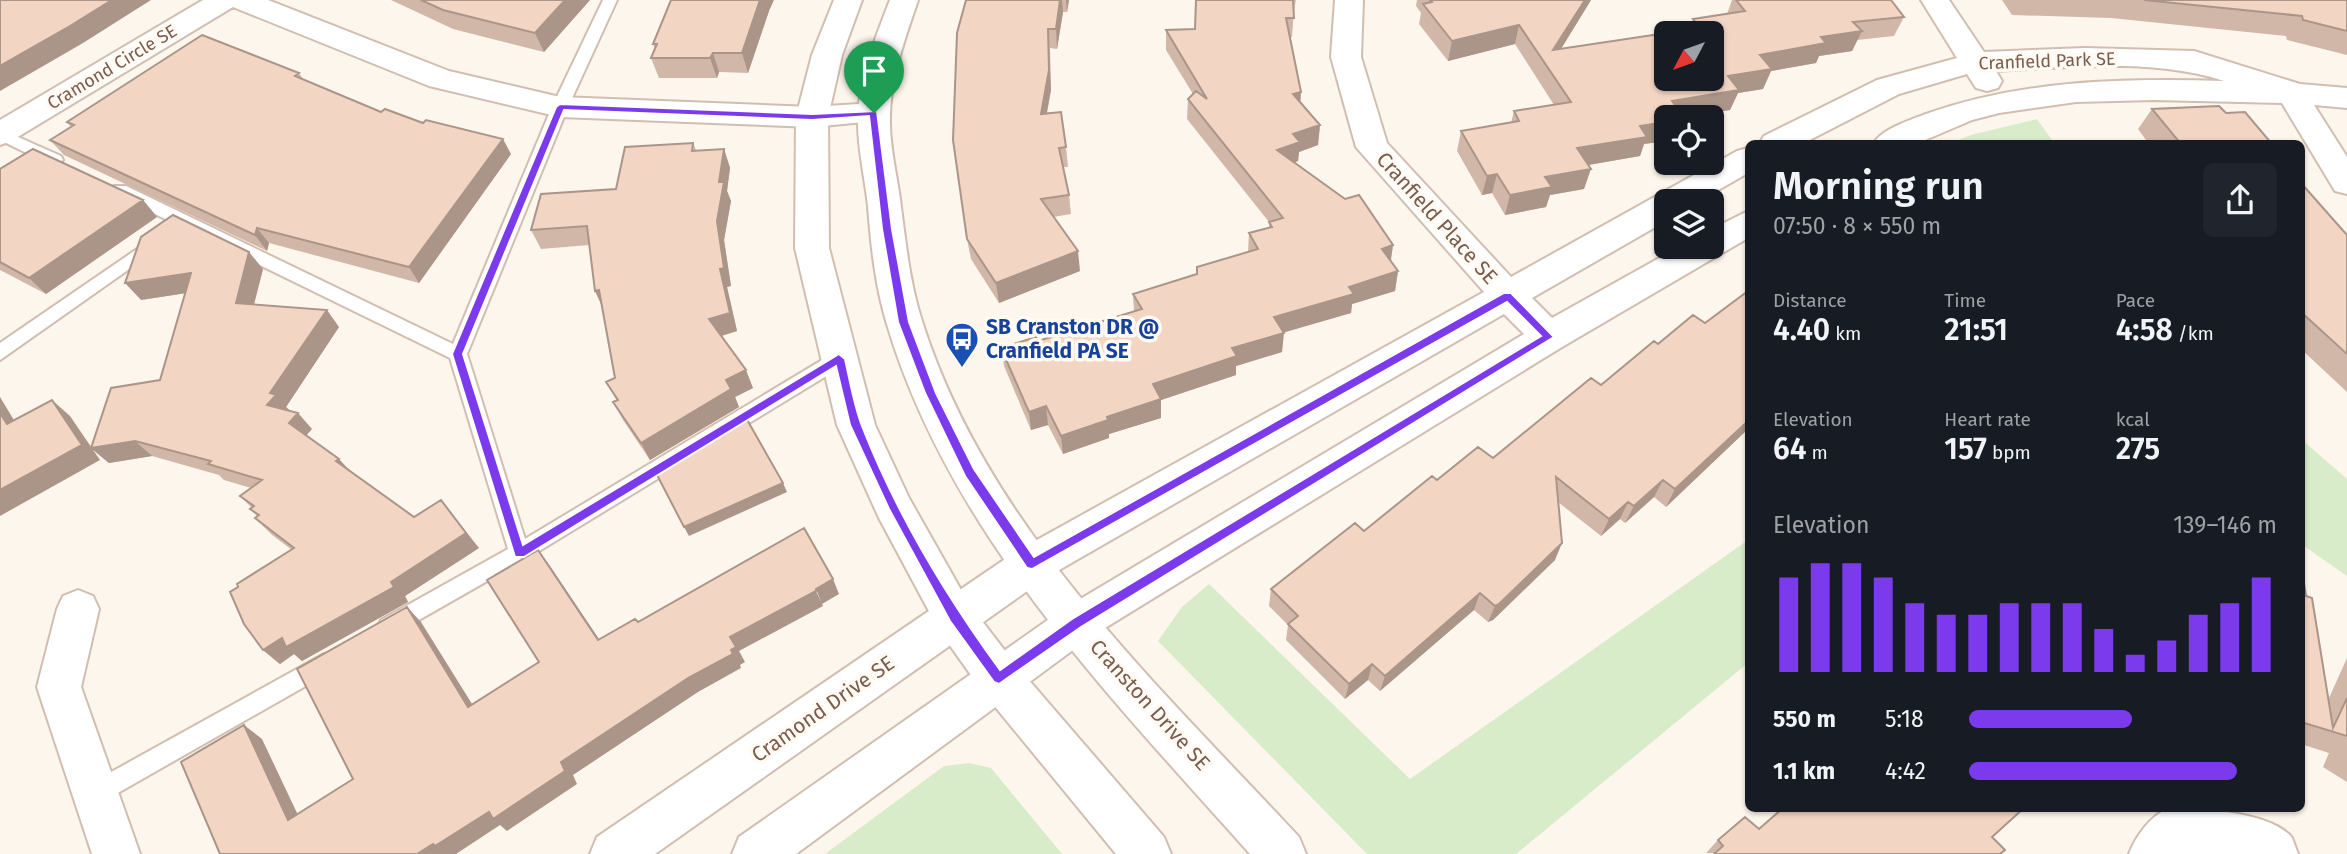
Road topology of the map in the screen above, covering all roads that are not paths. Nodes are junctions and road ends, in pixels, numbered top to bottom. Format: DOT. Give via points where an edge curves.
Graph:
graph roads {
  1 [pos="224,0"];
  2 [pos="242,0"];
  3 [pos="610,0"];
  4 [pos="848,0"];
  5 [pos="904,0"];
  6 [pos="1349,0"];
  7 [pos="1935,0"];
  8 [pos="1976,62"];
  9 [pos="2290,91"];
  10 [pos="2347,98"];
  11 [pos="2000,101"];
  12 [pos="560,107"];
  13 [pos="874,113"];
  14 [pos="812,117"];
  15 [pos="0,134"];
  16 [pos="1782,140"];
  17 [pos="1896,140"];
  18 [pos="1745,161"];
  19 [pos="75,169"];
  20 [pos="100,181"];
  21 [pos="2347,183"];
  22 [pos="1695,189"];
  23 [pos="1654,212"];
  24 [pos="186,221"];
  25 [pos="1745,225"];
  26 [pos="1724,237"];
  27 [pos="1685,259"];
  28 [pos="1508,296"];
  29 [pos="1549,337"];
  30 [pos="0,353"];
  31 [pos="458,354"];
  32 [pos="839,359"];
  33 [pos="519,553"];
  34 [pos="1032,564"];
  35 [pos="78,608"];
  36 [pos="954,617"];
  37 [pos="1077,623"];
  38 [pos="374,636"];
  39 [pos="337,656"];
  40 [pos="999,678"];
  41 [pos="94,794"];
  42 [pos="116,854"];
  43 [pos="614,854"];
  44 [pos="756,854"];
  45 [pos="1147,854"];
  46 [pos="1282,854"];
  47 [pos="2153,854"];
  48 [pos="2274,854"];
  1 -- 15 [label="street, Cramond Circle SE"];
  2 -- 12 [label="street" via="440,79"];
  3 -- 12 [label="lane"];
  4 -- 14 [label="street" via="827,55"];
  5 -- 13 [label="street, Cranston Drive SE"];
  6 -- 28 [label="street, Cranfield Place SE" via="1346,57 1372,147"];
  7 -- 8 [label="street"];
  8 -- 9 [label="street, Cranfield Park SE" via="2085,57 2194,61"];
  8 -- 11 [label="street"];
  8 -- 16 [label="street, Cranfield Park SE" via="1888,88"];
  9 -- 10 [label="street, Cranfield Park SE"];
  9 -- 11 [label="street, Cranfield Park SE" via="2109,88"];
  9 -- 21 [label="street"];
  11 -- 17 [label="street, Cranfield Park SE"];
  12 -- 14 [label="street"];
  12 -- 31 [label="lane"];
  13 -- 14 [label="street"];
  13 -- 34 [label="street, Cranston Drive SE" via="887,229 904,322 930,393 970,472"];
  14 -- 32 [label="street" via="811,248"];
  15 -- 19 [label="lane"];
  18 -- 22 [label="street"];
  20 -- 24 [label="lane"];
  23 -- 28 [label="street"];
  24 -- 30 [label="lane"];
  24 -- 31 [label="lane"];
  25 -- 26 [label="street"];
  27 -- 29 [label="street"];
  28 -- 29 [label="street, Cranfield Place SE"];
  28 -- 34 [label="street"];
  29 -- 37 [label="street"];
  31 -- 33 [label="lane"];
  32 -- 33 [label="lane"];
  32 -- 36 [label="street" via="856,425 893,506"];
  33 -- 38 [label="lane"];
  34 -- 36 [label="street, Cramond Drive SE"];
  34 -- 37 [label="street, Cranston Drive SE"];
  35 -- 41 [label="street" via="59,687"];
  36 -- 40 [label="street"];
  36 -- 43 [label="street, Cramond Drive SE"];
  37 -- 40 [label="street"];
  37 -- 46 [label="street, Cranston Drive SE"];
  39 -- 41 [label="lane"];
  40 -- 44 [label="street"];
  40 -- 45 [label="street"];
  41 -- 42 [label="street"];
  47 -- 48 [label="street" via="2178,828 2258,843"];
}
